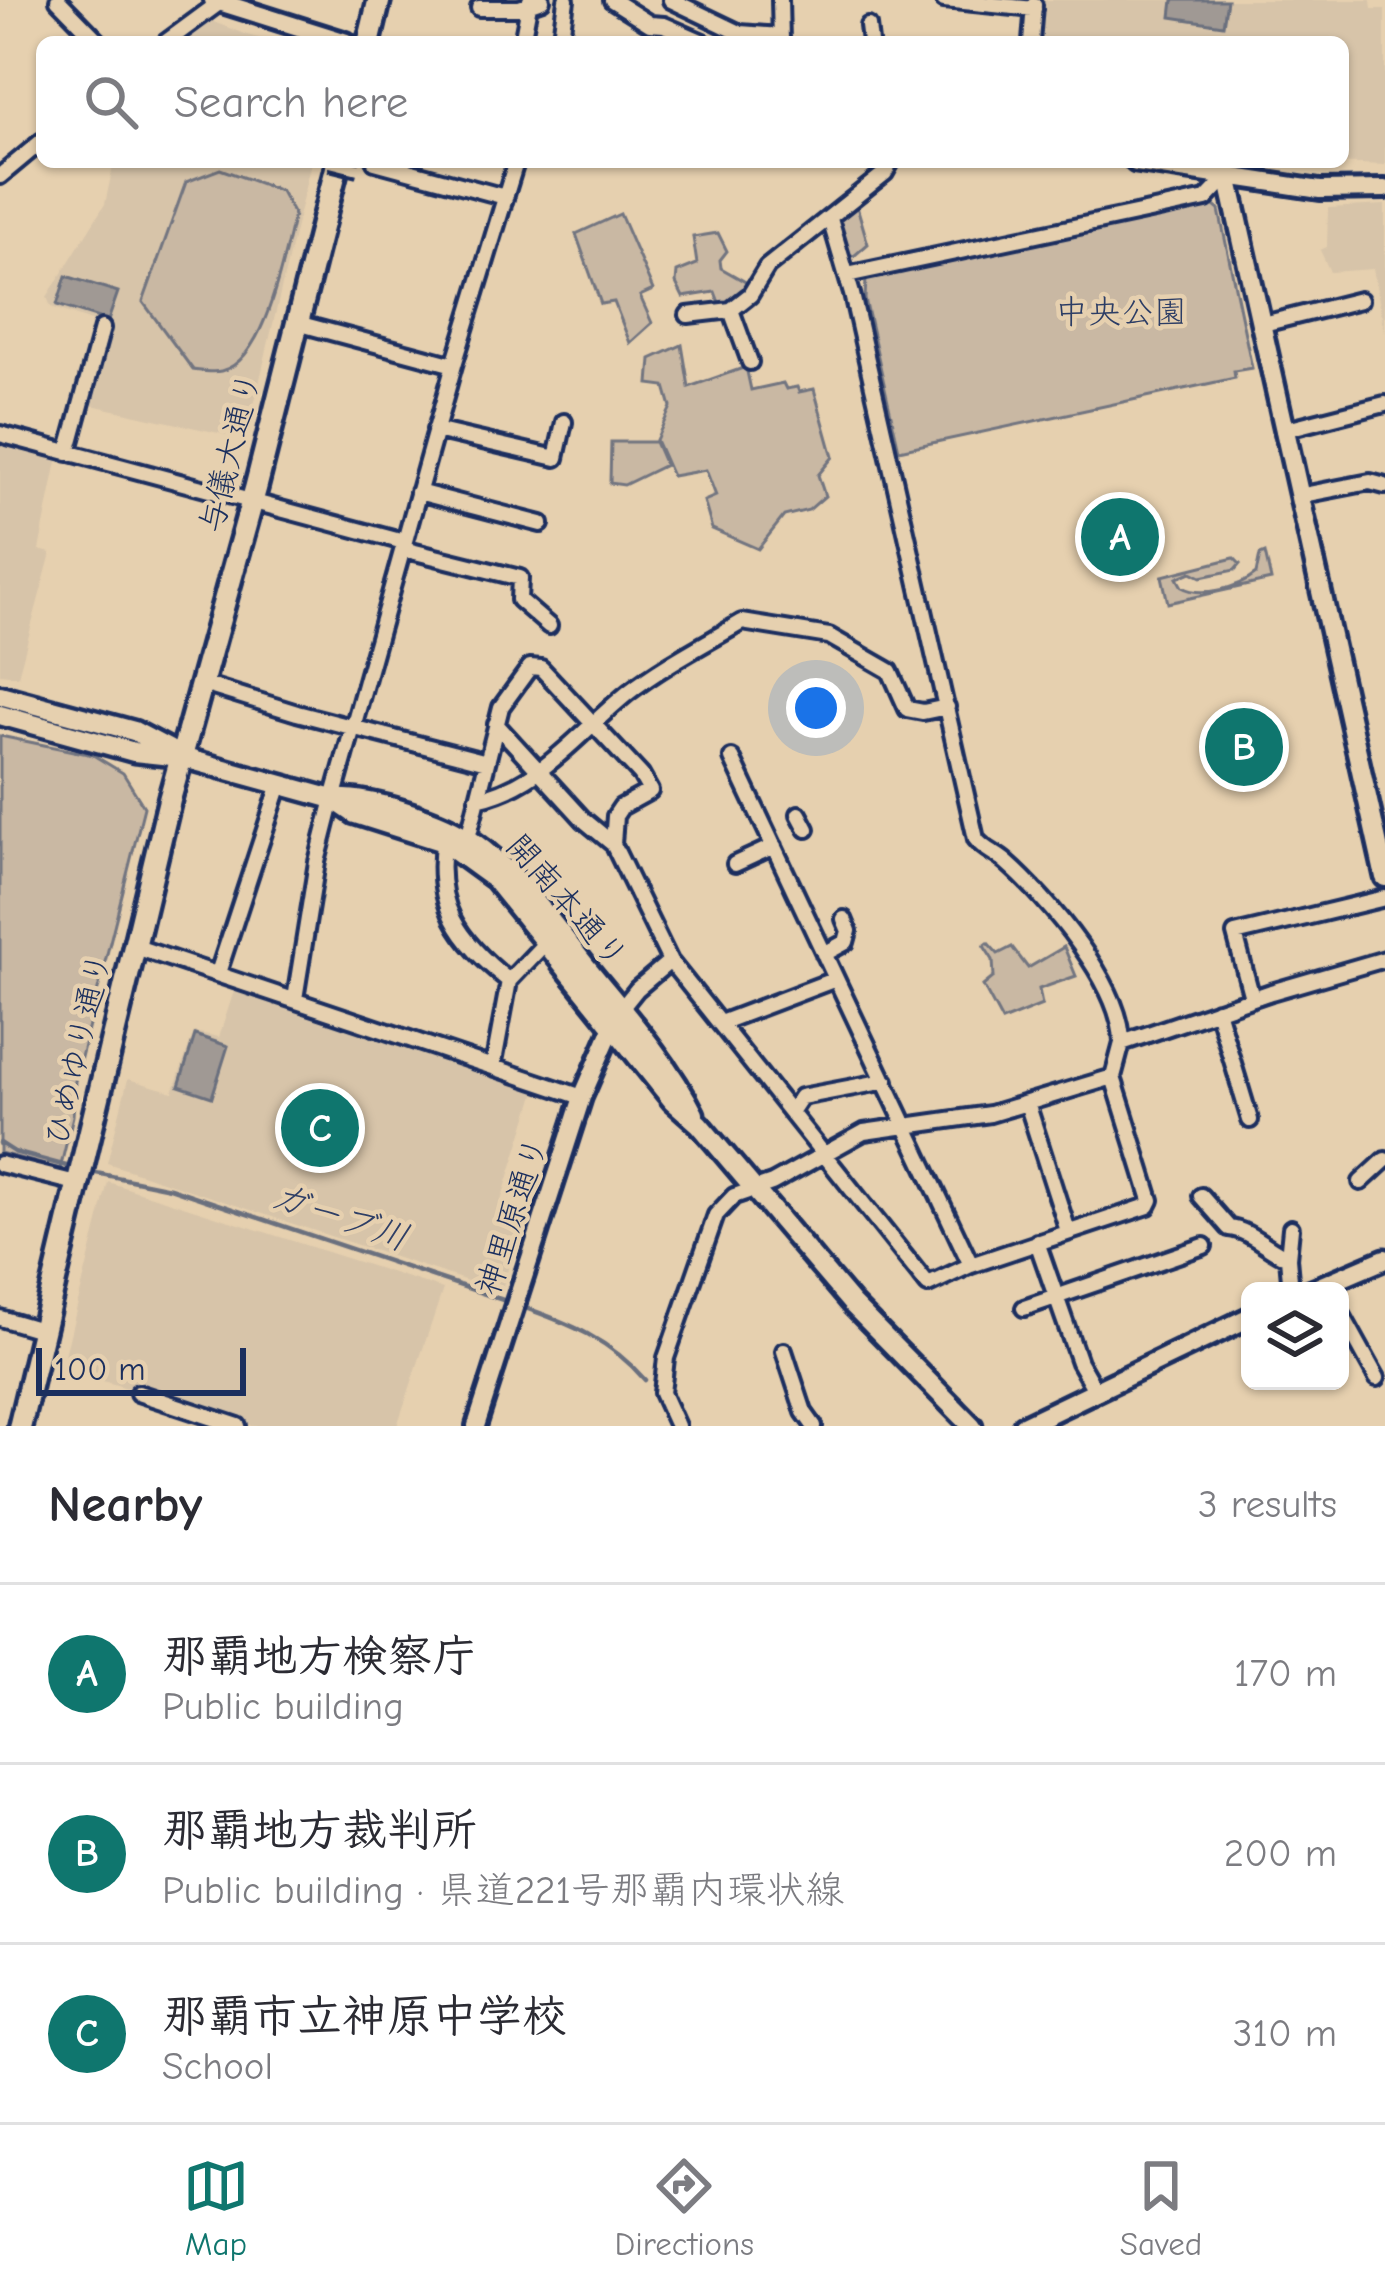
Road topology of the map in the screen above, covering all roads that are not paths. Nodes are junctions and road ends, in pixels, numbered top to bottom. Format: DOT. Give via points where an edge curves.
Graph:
graph roads {
  1 [pos="58,0"];
  2 [pos="379,0"];
  3 [pos="566,0"];
  4 [pos="671,0"];
  5 [pos="780,0"];
  6 [pos="944,0"];
  7 [pos="534,1"];
  8 [pos="216,2"];
  9 [pos="619,2"];
  10 [pos="1035,4"];
  11 [pos="479,8"];
  12 [pos="93,36"];
  13 [pos="174,36"];
  14 [pos="326,36"];
  15 [pos="370,36"];
  16 [pos="524,36"];
  17 [pos="561,36"];
  18 [pos="689,36"];
  19 [pos="760,36"];
  20 [pos="781,36"];
  21 [pos="1032,36"];
  22 [pos="36,146"];
  23 [pos="341,168"];
  24 [pos="397,168"];
  25 [pos="514,168"];
  26 [pos="888,168"];
  27 [pos="1175,168"];
  28 [pos="0,176"];
  29 [pos="1228,176"];
  30 [pos="1385,189"];
  31 [pos="505,197"];
  32 [pos="830,219"];
  33 [pos="847,275"];
  34 [pos="1360,300"];
  35 [pos="731,310"];
  36 [pos="688,315"];
  37 [pos="298,322"];
  38 [pos="1259,325"];
  39 [pos="102,328"];
  40 [pos="750,362"];
  41 [pos="454,364"];
  42 [pos="1385,404"];
  43 [pos="564,422"];
  44 [pos="435,430"];
  45 [pos="1282,430"];
  46 [pos="0,434"];
  47 [pos="68,453"];
  48 [pos="1385,486"];
  49 [pos="418,492"];
  50 [pos="1298,496"];
  51 [pos="253,501"];
  52 [pos="541,524"];
  53 [pos="403,546"];
  54 [pos="549,626"];
  55 [pos="200,683"];
  56 [pos="0,695"];
  57 [pos="946,707"];
  58 [pos="0,715"];
  59 [pos="496,724"];
  60 [pos="592,724"];
  61 [pos="352,727"];
  62 [pos="181,757"];
  63 [pos="732,758"];
  64 [pos="487,762"];
  65 [pos="539,772"];
  66 [pos="280,784"];
  67 [pos="333,799"];
  68 [pos="477,799"];
  69 [pos="799,814"];
  70 [pos="807,830"];
  71 [pos="445,835"];
  72 [pos="468,838"];
  73 [pos="614,844"];
  74 [pos="774,846"];
  75 [pos="735,864"];
  76 [pos="1385,877"];
  77 [pos="1385,898"];
  78 [pos="844,919"];
  79 [pos="552,936"];
  80 [pos="136,947"];
  81 [pos="824,954"];
  82 [pos="1385,959"];
  83 [pos="670,961"];
  84 [pos="218,973"];
  85 [pos="836,979"];
  86 [pos="509,981"];
  87 [pos="1252,998"];
  88 [pos="295,999"];
  89 [pos="1217,1010"];
  90 [pos="616,1018"];
  91 [pos="720,1023"];
  92 [pos="1122,1042"];
  93 [pos="493,1067"];
  94 [pos="1114,1077"];
  95 [pos="886,1081"];
  96 [pos="582,1097"];
  97 [pos="1027,1103"];
  98 [pos="791,1112"];
  99 [pos="1250,1120"];
  100 [pos="908,1125"];
  101 [pos="824,1154"];
  102 [pos="1385,1160"];
  103 [pos="0,1164"];
  104 [pos="82,1174"];
  105 [pos="1361,1182"];
  106 [pos="752,1189"];
  107 [pos="1201,1196"];
  108 [pos="1291,1228"];
  109 [pos="1069,1232"];
  110 [pos="1036,1241"];
  111 [pos="1204,1246"];
  112 [pos="1288,1258"];
  113 [pos="1385,1259"];
  114 [pos="971,1265"];
  115 [pos="1291,1282"];
  116 [pos="1337,1282"];
  117 [pos="1055,1298"];
  118 [pos="1024,1309"];
  119 [pos="0,1318"];
  120 [pos="1241,1321"];
  121 [pos="1349,1328"];
  122 [pos="44,1331"];
  123 [pos="784,1351"];
  124 [pos="1376,1378"];
  125 [pos="1095,1390"];
  126 [pos="138,1393"];
  127 [pos="20,1426"];
  128 [pos="238,1426"];
  129 [pos="476,1426"];
  130 [pos="677,1426"];
  131 [pos="814,1426"];
  132 [pos="972,1426"];
  133 [pos="1023,1426"];
  1 -- 12 [label="street"];
  2 -- 15 [label="highway"];
  3 -- 17 [label="street"];
  4 -- 19 [label="street"];
  5 -- 20 [label="street"];
  6 -- 10 [label="street"];
  7 -- 11 [label="street"];
  7 -- 16 [label="street"];
  8 -- 13 [label="street"];
  8 -- 14 [label="street"];
  9 -- 18 [label="street" via="650,25"];
  10 -- 21 [label="street"];
  22 -- 28 [label="street"];
  23 -- 37 [label="highway, 与儀大通り"];
  24 -- 31 [label="street"];
  25 -- 31 [label="street"];
  26 -- 32 [label="street"];
  27 -- 29 [label="main road"];
  29 -- 30 [label="street" via="1320,190"];
  29 -- 33 [label="street" via="1206,200"];
  29 -- 38 [label="main road"];
  31 -- 41 [label="street"];
  32 -- 33 [label="street"];
  32 -- 35 [label="street" via="767,268 751,296"];
  33 -- 57 [label="street"];
  34 -- 38 [label="street"];
  35 -- 36 [label="street"];
  35 -- 40 [label="street"];
  37 -- 41 [label="street"];
  37 -- 51 [label="highway, 与儀大通り"];
  38 -- 45 [label="main road"];
  39 -- 47 [label="street"];
  41 -- 44 [label="street"];
  42 -- 45 [label="street"];
  43 -- 44 [label="street" via="556,458"];
  44 -- 49 [label="street"];
  45 -- 50 [label="main road"];
  46 -- 47 [label="street"];
  47 -- 51 [label="street"];
  48 -- 50 [label="street"];
  49 -- 52 [label="street"];
  49 -- 53 [label="street"];
  50 -- 76 [label="main road"];
  51 -- 53 [label="street"];
  51 -- 55 [label="highway, 与儀大通り"];
  53 -- 54 [label="street" via="520,578 519,600"];
  53 -- 61 [label="street"];
  55 -- 61 [label="street"];
  55 -- 62 [label="highway, 与儀大通り"];
  56 -- 62 [label="main road" via="134,731"];
  57 -- 60 [label="street" via="907,709 890,671 829,636 747,622 632,689"];
  57 -- 92 [label="street" via="976,839 1073,936 1107,986"];
  58 -- 62 [label="main road"];
  59 -- 60 [label="street" via="530,668 541,668"];
  59 -- 64 [label="street"];
  59 -- 65 [label="street"];
  60 -- 65 [label="street"];
  60 -- 73 [label="street" via="650,791 621,807"];
  61 -- 64 [label="street"];
  61 -- 67 [label="street"];
  62 -- 66 [label="main road, 開南本通り"];
  62 -- 80 [label="highway, ひめゆり通り"];
  63 -- 74 [label="street"];
  64 -- 68 [label="street"];
  65 -- 68 [label="street"];
  65 -- 73 [label="street"];
  66 -- 67 [label="main road, 開南本通り"];
  66 -- 84 [label="street"];
  67 -- 71 [label="main road, 開南本通り" via="353,798"];
  67 -- 88 [label="street"];
  68 -- 72 [label="street"];
  69 -- 70 [label="street"];
  71 -- 72 [label="main road, 開南本通り"];
  71 -- 79 [label="main road, 開南本通り"];
  71 -- 86 [label="street" via="445,909 479,957"];
  72 -- 79 [label="main road, 開南本通り" via="506,869"];
  73 -- 83 [label="street"];
  74 -- 75 [label="street"];
  74 -- 81 [label="street"];
  77 -- 87 [label="street" via="1235,934"];
  78 -- 81 [label="street" via="846,942"];
  79 -- 86 [label="street"];
  79 -- 90 [label="main road, 開南本通り"];
  80 -- 84 [label="street"];
  80 -- 104 [label="highway, ひめゆり通り"];
  81 -- 85 [label="street"];
  82 -- 87 [label="street"];
  83 -- 90 [label="street"];
  83 -- 91 [label="street"];
  84 -- 88 [label="street"];
  85 -- 91 [label="street"];
  85 -- 95 [label="street"];
  86 -- 93 [label="street"];
  87 -- 89 [label="street"];
  88 -- 93 [label="street"];
  89 -- 92 [label="street"];
  89 -- 99 [label="street"];
  90 -- 96 [label="street, 神里原通り"];
  90 -- 106 [label="main road, 開南本通り" via="673,1101"];
  91 -- 98 [label="street"];
  92 -- 94 [label="street"];
  93 -- 96 [label="street"];
  94 -- 97 [label="street"];
  94 -- 109 [label="street" via="1151,1200"];
  95 -- 98 [label="street" via="801,1097"];
  95 -- 100 [label="street"];
  96 -- 129 [label="street, 神里原通り"];
  97 -- 100 [label="street"];
  97 -- 109 [label="street"];
  98 -- 101 [label="street"];
  100 -- 101 [label="street" via="865,1132"];
  100 -- 114 [label="street"];
  101 -- 106 [label="street"];
  101 -- 114 [label="street" via="928,1285"];
  102 -- 105 [label="street"];
  103 -- 104 [label="street"];
  104 -- 122 [label="highway, ひめゆり通り"];
  106 -- 130 [label="street" via="716,1215 666,1358 662,1393"];
  106 -- 132 [label="main road, 開南本通り"];
  107 -- 112 [label="street" via="1228,1228"];
  108 -- 112 [label="street"];
  109 -- 110 [label="street"];
  110 -- 114 [label="street"];
  110 -- 117 [label="street"];
  111 -- 117 [label="street"];
  112 -- 115 [label="street"];
  113 -- 116 [label="main road"];
  117 -- 118 [label="street"];
  117 -- 125 [label="street"];
  119 -- 122 [label="street"];
  120 -- 125 [label="main road"];
  121 -- 124 [label="street"];
  122 -- 127 [label="highway, ひめゆり通り"];
  123 -- 131 [label="street"];
  125 -- 133 [label="main road"];
  126 -- 128 [label="street"];
}
